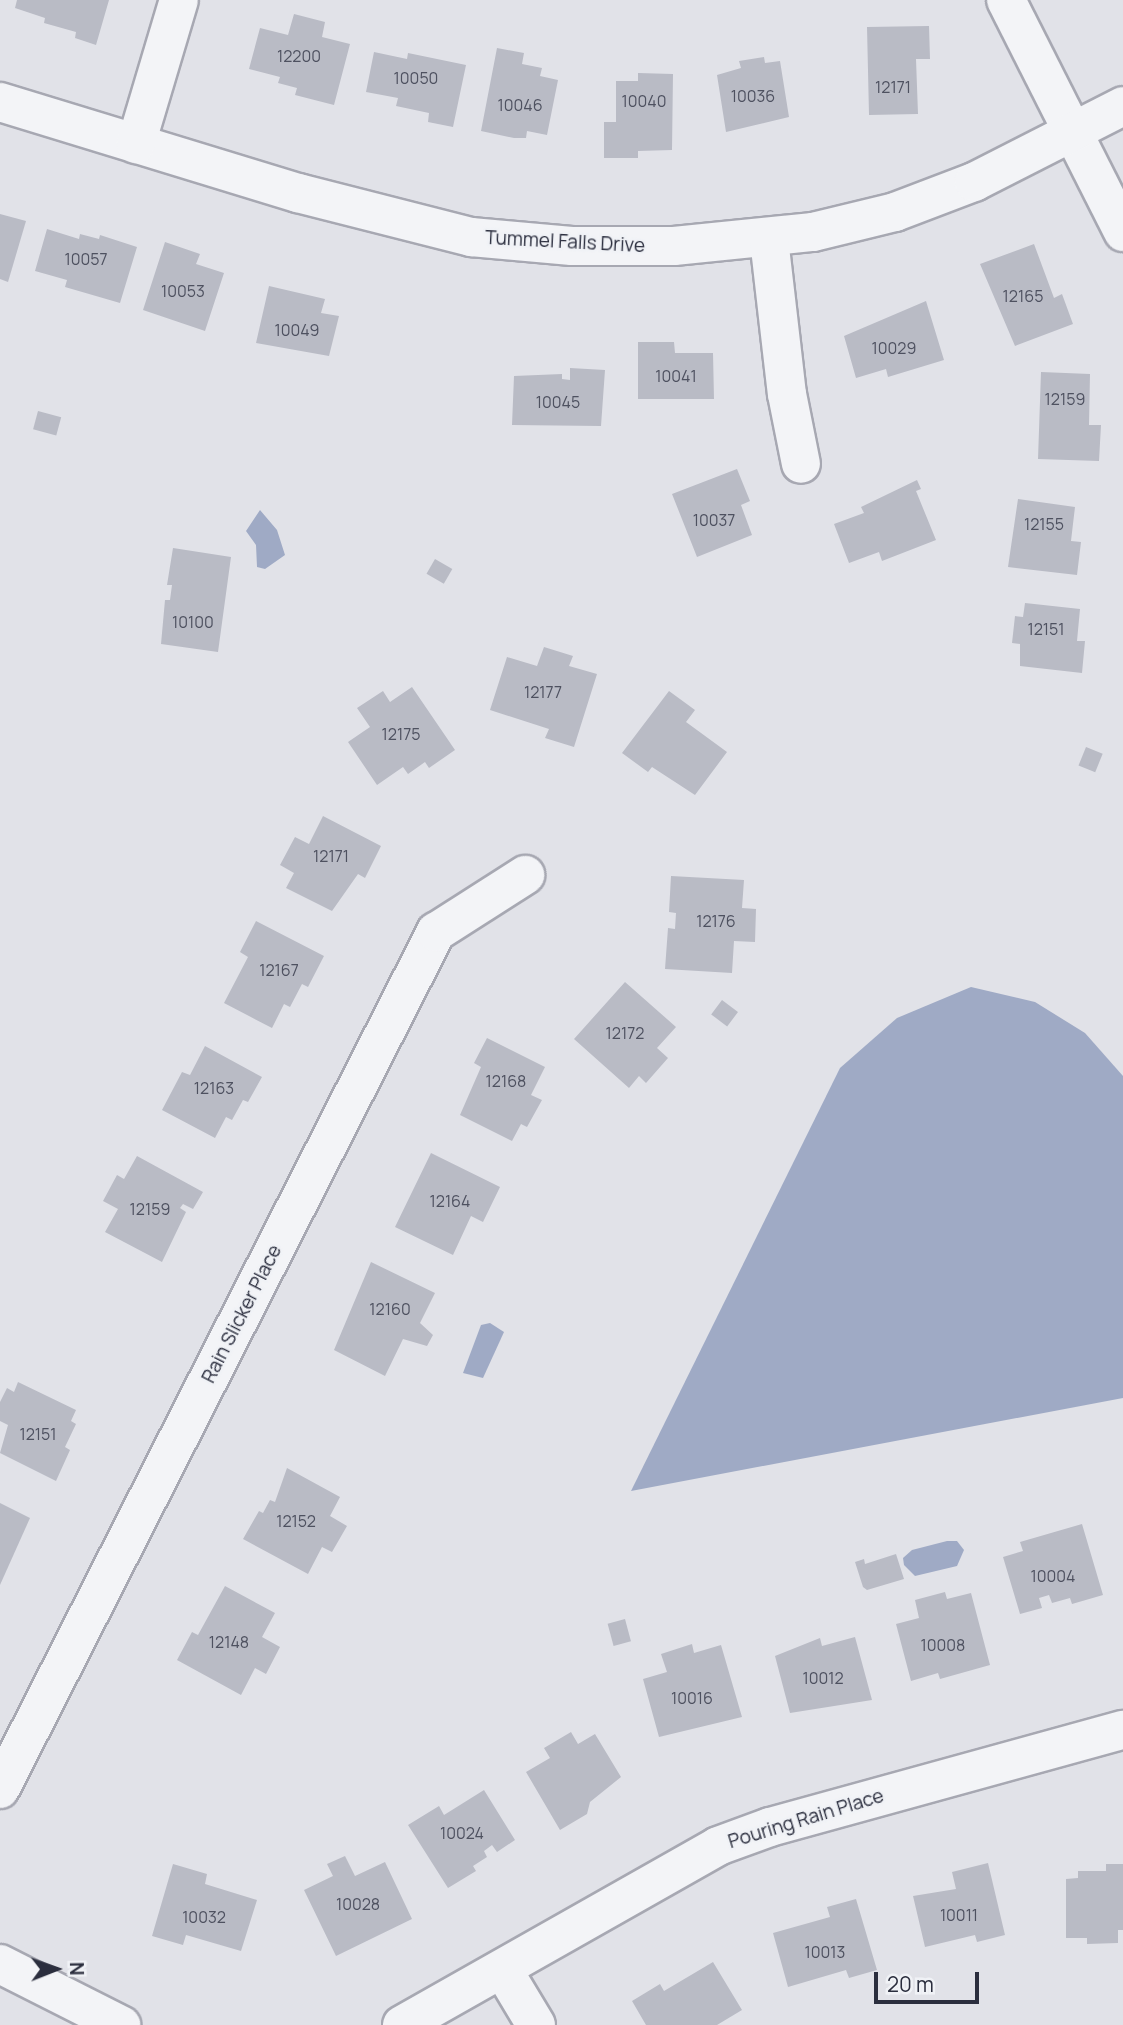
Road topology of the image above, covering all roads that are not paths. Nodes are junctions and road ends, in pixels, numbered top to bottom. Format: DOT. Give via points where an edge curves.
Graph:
graph roads {
  1 [pos="179,0"];
  2 [pos="1006,0"];
  3 [pos="0,102"];
  4 [pos="1123,106"];
  5 [pos="1071,134"];
  6 [pos="136,144"];
  7 [pos="1123,232"];
  8 [pos="769,239"];
  9 [pos="802,464"];
  10 [pos="525,875"];
  11 [pos="1123,1730"];
  12 [pos="0,1789"];
  13 [pos="0,1964"];
  14 [pos="503,1970"];
  15 [pos="121,2025"];
  16 [pos="402,2025"];
  17 [pos="536,2025"];
  1 -- 6 [label="street"];
  2 -- 5 [label="street"];
  3 -- 6 [label="street, Tummel Falls Drive"];
  4 -- 5 [label="street, Tummel Falls Drive"];
  5 -- 7 [label="street"];
  5 -- 8 [label="street, Tummel Falls Drive" via="974,182 895,212"];
  6 -- 8 [label="street, Tummel Falls Drive" via="298,193 471,237 572,246 674,246"];
  8 -- 9 [label="street" via="787,394"];
  10 -- 12 [label="street, Rain Slicker Place" via="436,932"];
  11 -- 14 [label="street, Pouring Rain Place" via="770,1827 718,1846"];
  13 -- 15 [label="street"];
  14 -- 16 [label="street, Pouring Rain Place"];
  14 -- 17 [label="street"];
}
